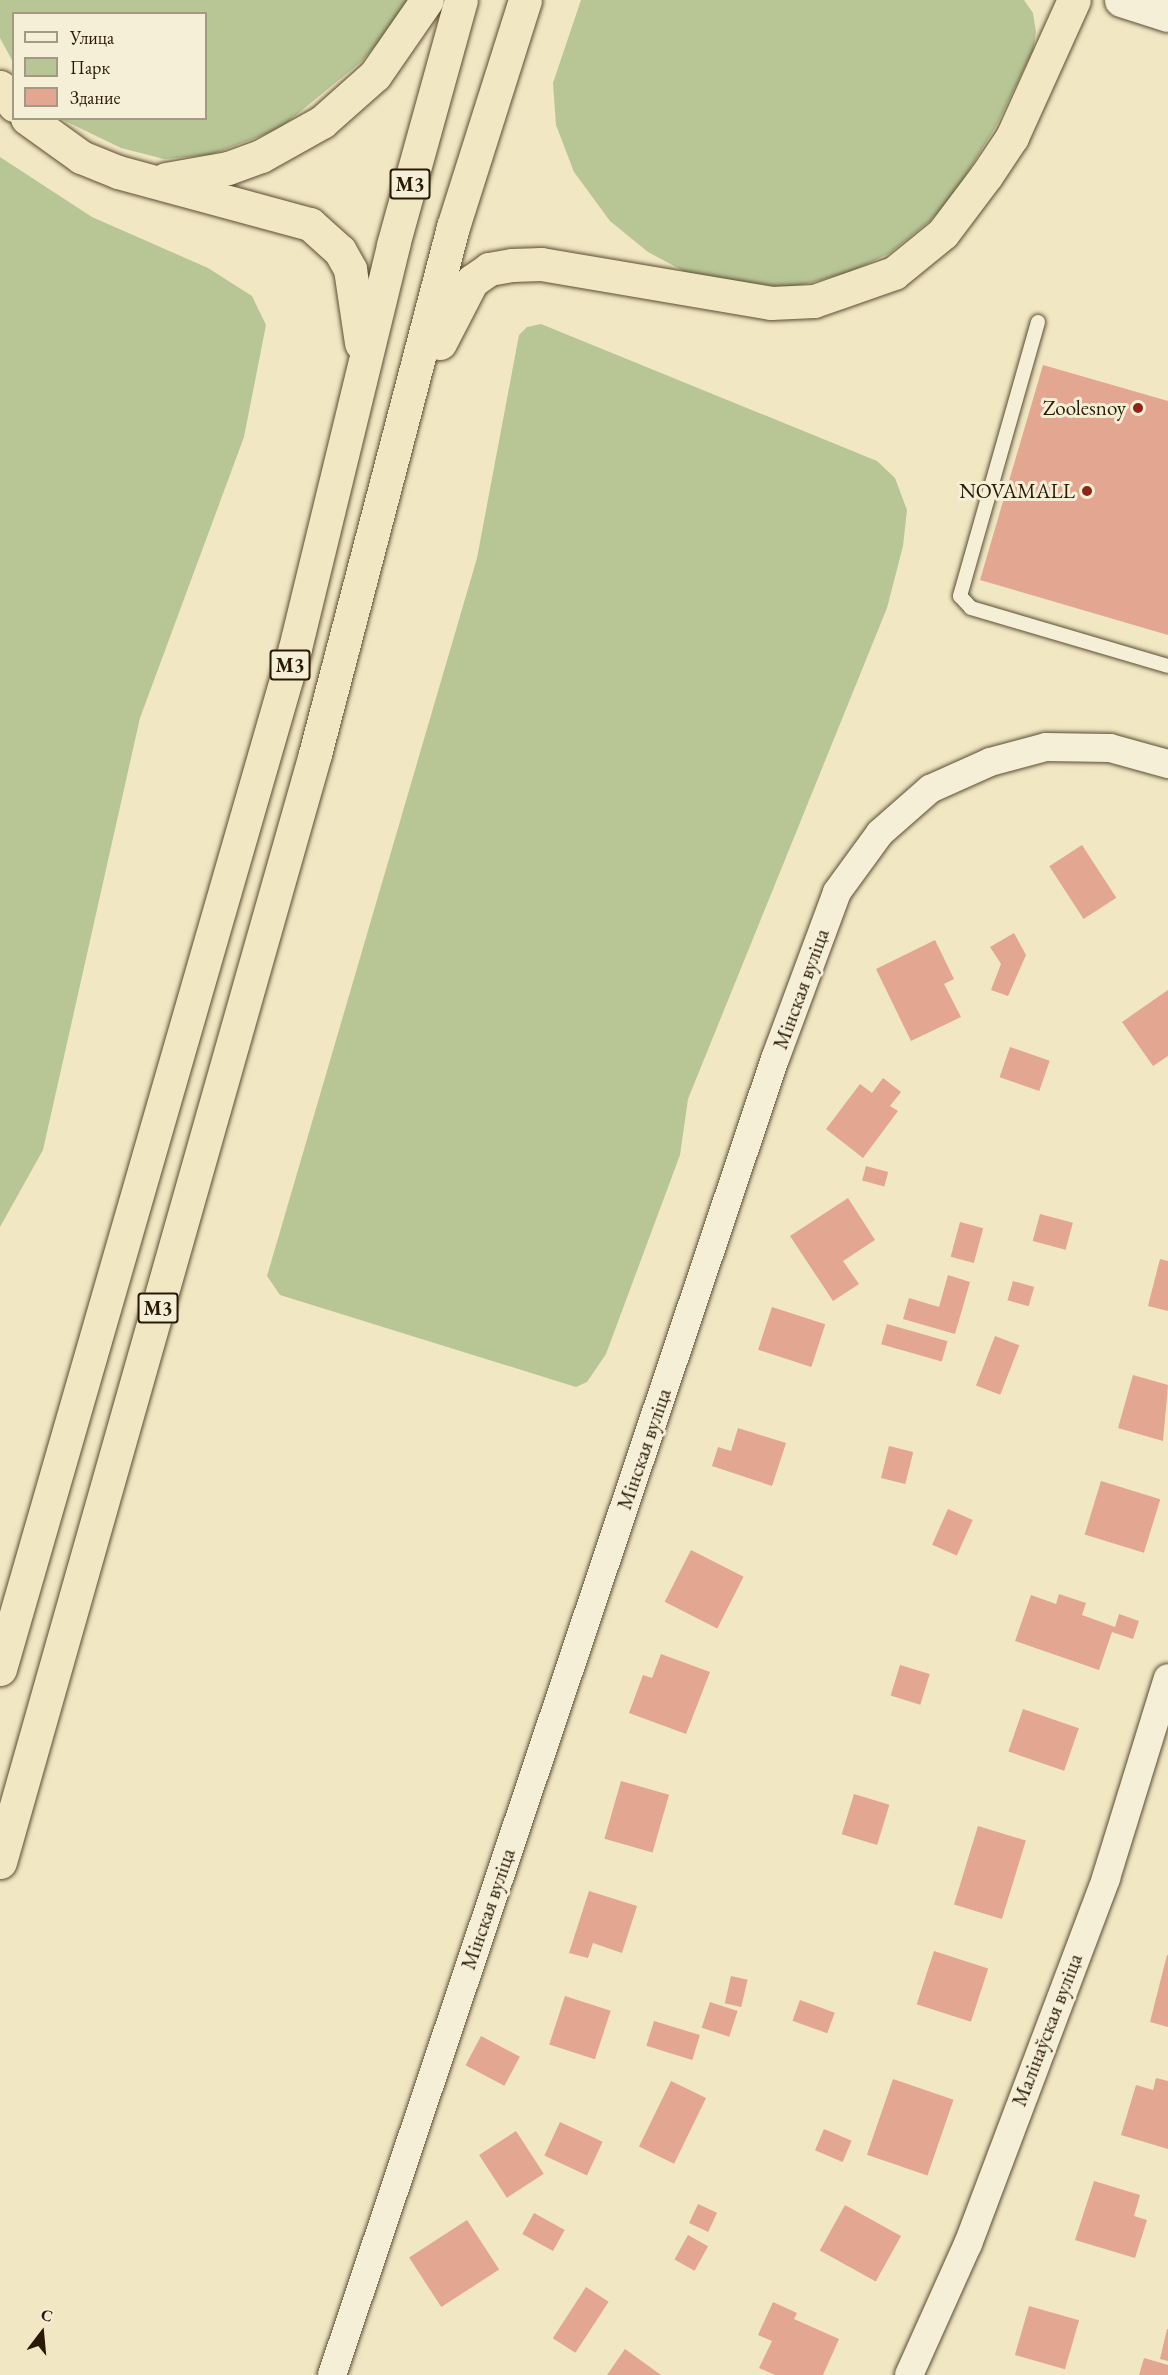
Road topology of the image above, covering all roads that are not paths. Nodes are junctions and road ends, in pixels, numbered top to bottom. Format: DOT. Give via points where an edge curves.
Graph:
graph roads {
  1 [pos="428,0"];
  2 [pos="461,0"];
  3 [pos="525,0"];
  4 [pos="1074,0"];
  5 [pos="1121,0"];
  6 [pos="1168,15"];
  7 [pos="0,87"];
  8 [pos="12,102"];
  9 [pos="30,120"];
  10 [pos="155,181"];
  11 [pos="1038,322"];
  12 [pos="363,370"];
  13 [pos="402,430"];
  14 [pos="1168,666"];
  15 [pos="1168,764"];
  16 [pos="0,1669"];
  17 [pos="1168,1678"];
  18 [pos="0,1862"];
  19 [pos="332,2375"];
  20 [pos="909,2375"];
  1 -- 10 [label="highway" via="375,75 322,122 261,156 228,168"];
  2 -- 12 [label="highway, М3"];
  3 -- 13 [label="highway, М3" via="453,227"];
  4 -- 13 [label="highway" via="1026,109 992,166 943,233 894,273 814,301 771,303 541,264 489,269 472,281 457,305"];
  5 -- 6 [label="main road"];
  7 -- 8 [label="highway"];
  9 -- 10 [label="highway" via="81,157"];
  10 -- 12 [label="highway" via="291,216 327,236 350,269"];
  11 -- 14 [label="lane" via="960,596 970,608"];
  12 -- 16 [label="highway, М3" via="295,648"];
  13 -- 18 [label="highway, М3" via="315,754"];
  15 -- 19 [label="street, Мінская вуліца" via="1110,748 1046,747 990,762 930,789 880,832 837,892 775,1059"];
  17 -- 20 [label="street, Малінаўская вуліца" via="1107,1878 968,2244"];
}
